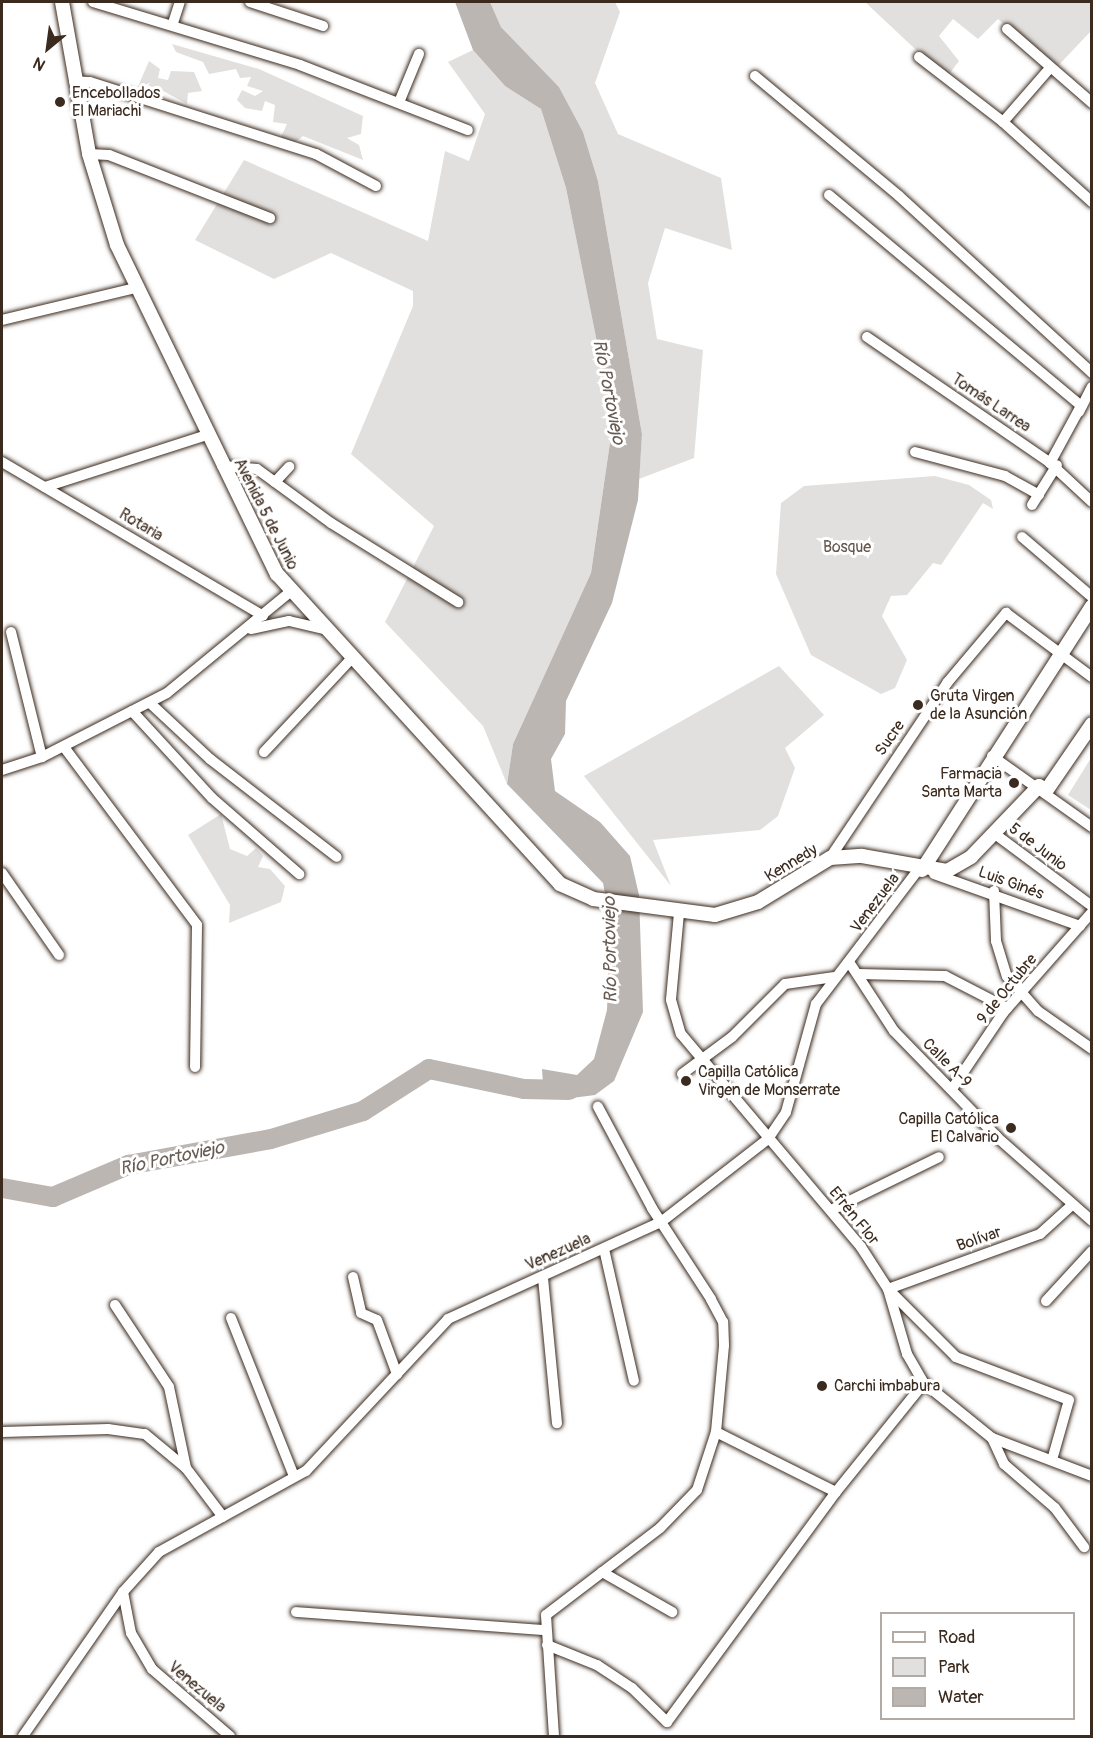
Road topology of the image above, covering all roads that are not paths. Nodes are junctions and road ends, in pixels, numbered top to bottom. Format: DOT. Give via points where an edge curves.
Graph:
graph roads {
  1 [pos="62,2"];
  2 [pos="67,2"];
  3 [pos="93,2"];
  4 [pos="180,2"];
  5 [pos="250,2"];
  6 [pos="173,23"];
  7 [pos="323,26"];
  8 [pos="1006,29"];
  9 [pos="69,44"];
  10 [pos="419,54"];
  11 [pos="919,57"];
  12 [pos="1050,68"];
  13 [pos="755,76"];
  14 [pos="74,81"];
  15 [pos="400,100"];
  16 [pos="1092,104"];
  17 [pos="1003,122"];
  18 [pos="468,130"];
  19 [pos="89,154"];
  20 [pos="376,186"];
  21 [pos="829,195"];
  22 [pos="1092,202"];
  23 [pos="270,218"];
  24 [pos="135,288"];
  25 [pos="2,320"];
  26 [pos="867,337"];
  27 [pos="1092,373"];
  28 [pos="1092,387"];
  29 [pos="1081,406"];
  30 [pos="207,435"];
  31 [pos="915,452"];
  32 [pos="2,462"];
  33 [pos="222,466"];
  34 [pos="289,467"];
  35 [pos="1052,467"];
  36 [pos="275,482"];
  37 [pos="45,487"];
  38 [pos="1039,495"];
  39 [pos="1092,502"];
  40 [pos="1032,506"];
  41 [pos="1022,537"];
  42 [pos="290,592"];
  43 [pos="1092,597"];
  44 [pos="458,602"];
  45 [pos="1092,606"];
  46 [pos="263,616"];
  47 [pos="323,629"];
  48 [pos="248,630"];
  49 [pos="11,632"];
  50 [pos="1060,654"];
  51 [pos="352,658"];
  52 [pos="1092,677"];
  53 [pos="150,703"];
  54 [pos="132,711"];
  55 [pos="1092,724"];
  56 [pos="64,747"];
  57 [pos="264,752"];
  58 [pos="992,756"];
  59 [pos="42,757"];
  60 [pos="2,770"];
  61 [pos="1042,789"];
  62 [pos="1092,827"];
  63 [pos="995,834"];
  64 [pos="337,857"];
  65 [pos="830,858"];
  66 [pos="924,871"];
  67 [pos="2,873"];
  68 [pos="299,874"];
  69 [pos="994,891"];
  70 [pos="593,899"];
  71 [pos="1092,906"];
  72 [pos="674,912"];
  73 [pos="1087,920"];
  74 [pos="59,955"];
  75 [pos="849,962"];
  76 [pos="858,974"];
  77 [pos="870,974"];
  78 [pos="835,977"];
  79 [pos="870,993"];
  80 [pos="1021,993"];
  81 [pos="1005,1010"];
  82 [pos="1038,1011"];
  83 [pos="1092,1049"];
  84 [pos="702,1061"];
  85 [pos="195,1067"];
  86 [pos="682,1074"];
  87 [pos="952,1089"];
  88 [pos="598,1107"];
  89 [pos="768,1139"];
  90 [pos="939,1157"];
  91 [pos="1072,1205"];
  92 [pos="831,1210"];
  93 [pos="1092,1221"];
  94 [pos="661,1222"];
  95 [pos="604,1249"];
  96 [pos="1092,1251"];
  97 [pos="353,1276"];
  98 [pos="543,1278"];
  99 [pos="888,1289"];
  100 [pos="1046,1301"];
  101 [pos="115,1305"];
  102 [pos="231,1318"];
  103 [pos="398,1374"];
  104 [pos="634,1381"];
  105 [pos="924,1383"];
  106 [pos="557,1423"];
  107 [pos="2,1432"];
  108 [pos="716,1432"];
  109 [pos="992,1438"];
  110 [pos="1052,1460"];
  111 [pos="186,1468"];
  112 [pos="294,1476"];
  113 [pos="1092,1476"];
  114 [pos="836,1492"];
  115 [pos="223,1517"];
  116 [pos="1084,1547"];
  117 [pos="602,1572"];
  118 [pos="123,1592"];
  119 [pos="296,1612"];
  120 [pos="672,1612"];
  121 [pos="544,1630"];
  122 [pos="547,1646"];
  123 [pos="23,1737"];
  124 [pos="231,1737"];
  125 [pos="554,1737"];
  1 -- 9 [label="street"];
  2 -- 9 [label="street"];
  3 -- 6 [label="street"];
  4 -- 6 [label="street"];
  5 -- 7 [label="street"];
  6 -- 15 [label="street"];
  8 -- 12 [label="street"];
  9 -- 14 [label="street, Avenida 5 de Junio"];
  10 -- 15 [label="street"];
  11 -- 17 [label="street"];
  12 -- 16 [label="street"];
  12 -- 17 [label="street"];
  13 -- 27 [label="street" via="899,196"];
  14 -- 19 [label="street, Avenida 5 de Junio"];
  14 -- 20 [label="street" via="90,82 316,154"];
  15 -- 18 [label="street"];
  17 -- 22 [label="street"];
  19 -- 23 [label="street" via="109,155"];
  19 -- 24 [label="street, Avenida 5 de Junio"];
  21 -- 29 [label="street"];
  24 -- 25 [label="street"];
  24 -- 30 [label="street, Avenida 5 de Junio"];
  26 -- 35 [label="street, Tomás Larrea"];
  28 -- 29 [label="street"];
  29 -- 35 [label="street"];
  30 -- 33 [label="street, Avenida 5 de Junio"];
  30 -- 37 [label="street"];
  31 -- 38 [label="street" via="1005,476"];
  32 -- 37 [label="street, Rotaria"];
  33 -- 36 [label="street" via="248,464"];
  33 -- 42 [label="street, Avenida 5 de Junio"];
  34 -- 36 [label="street"];
  35 -- 38 [label="street"];
  35 -- 39 [label="street, Tomás Larrea"];
  36 -- 44 [label="street" via="331,524"];
  37 -- 46 [label="street, Rotaria"];
  38 -- 40 [label="street"];
  41 -- 43 [label="street"];
  42 -- 46 [label="street"];
  42 -- 47 [label="street, Avenida 5 de Junio"];
  45 -- 50 [label="street, Venezuela"];
  46 -- 48 [label="street"];
  47 -- 48 [label="street" via="289,621"];
  47 -- 51 [label="street, Avenida 5 de Junio"];
  48 -- 53 [label="street" via="192,677"];
  49 -- 59 [label="street"];
  50 -- 52 [label="street"];
  50 -- 58 [label="street, Venezuela"];
  50 -- 65 [label="street, Sucre" via="1006,613 946,683"];
  51 -- 57 [label="street"];
  51 -- 70 [label="street, Avenida 5 de Junio" via="560,884"];
  53 -- 54 [label="street"];
  53 -- 64 [label="street" via="210,759"];
  54 -- 56 [label="street"];
  54 -- 68 [label="street" via="206,793"];
  55 -- 61 [label="street"];
  56 -- 59 [label="street"];
  56 -- 85 [label="street" via="197,925"];
  58 -- 61 [label="street"];
  58 -- 66 [label="street, Venezuela"];
  59 -- 60 [label="street"];
  61 -- 62 [label="street"];
  61 -- 63 [label="street"];
  63 -- 66 [label="street" via="960,866"];
  63 -- 71 [label="street, 5 de Junio"];
  65 -- 66 [label="street, Kennedy" via="862,856"];
  65 -- 72 [label="street, Kennedy" via="736,912"];
  66 -- 69 [label="street, Luis Ginés"];
  66 -- 75 [label="street, Venezuela"];
  67 -- 74 [label="street"];
  69 -- 73 [label="street, Luis Ginés"];
  69 -- 80 [label="street" via="998,953"];
  70 -- 72 [label="street, Kennedy"];
  72 -- 84 [label="street, Efrén Flor" via="672,1012"];
  73 -- 80 [label="street, 9 de Octubre"];
  75 -- 76 [label="street, Calle A-9"];
  75 -- 78 [label="street, Venezuela"];
  76 -- 77 [label="street"];
  76 -- 79 [label="street, Calle A-9"];
  77 -- 79 [label="street"];
  77 -- 81 [label="street" via="945,976"];
  78 -- 84 [label="street" via="785,984"];
  78 -- 89 [label="street, Venezuela" via="809,1016 786,1112"];
  79 -- 87 [label="street, Calle A-9" via="894,1031"];
  80 -- 81 [label="street, 9 de Octubre"];
  80 -- 82 [label="street"];
  81 -- 82 [label="street" via="1019,1007"];
  81 -- 87 [label="street, 9 de Octubre"];
  82 -- 83 [label="street"];
  84 -- 86 [label="street"];
  84 -- 89 [label="street, Efrén Flor"];
  87 -- 91 [label="street, Calle A-9"];
  88 -- 94 [label="street"];
  89 -- 92 [label="street, Efrén Flor"];
  89 -- 94 [label="street, Venezuela"];
  90 -- 92 [label="street"];
  91 -- 93 [label="street, Calle A-9"];
  91 -- 99 [label="street, Bolívar" via="1040,1234"];
  92 -- 99 [label="street, Efrén Flor"];
  94 -- 95 [label="street, Venezuela"];
  94 -- 108 [label="street" via="723,1322"];
  95 -- 98 [label="street, Venezuela"];
  95 -- 104 [label="street"];
  96 -- 100 [label="street"];
  97 -- 103 [label="street" via="361,1313 377,1320"];
  98 -- 103 [label="street, Venezuela" via="448,1319"];
  98 -- 106 [label="street"];
  99 -- 105 [label="street, Efrén Flor" via="907,1354"];
  99 -- 110 [label="street" via="956,1357 1069,1400"];
  101 -- 111 [label="street" via="169,1388"];
  102 -- 112 [label="street"];
  103 -- 112 [label="street, Venezuela" via="351,1427"];
  105 -- 109 [label="street, Efrén Flor"];
  105 -- 114 [label="street"];
  107 -- 111 [label="street" via="127,1429 145,1434"];
  108 -- 114 [label="street"];
  108 -- 117 [label="street" via="697,1490 660,1528"];
  109 -- 110 [label="street, Efrén Flor"];
  109 -- 116 [label="street" via="1004,1464 1055,1508"];
  110 -- 113 [label="street, Efrén Flor"];
  111 -- 115 [label="street"];
  112 -- 115 [label="street, Venezuela"];
  114 -- 122 [label="street" via="667,1722 632,1688 597,1665"];
  115 -- 118 [label="street, Venezuela" via="159,1552"];
  117 -- 120 [label="street"];
  117 -- 121 [label="street" via="546,1615"];
  118 -- 123 [label="street, Venezuela"];
  118 -- 124 [label="street, Venezuela" via="131,1633 152,1670"];
  119 -- 121 [label="street"];
  121 -- 122 [label="street"];
  122 -- 125 [label="street"];
}
